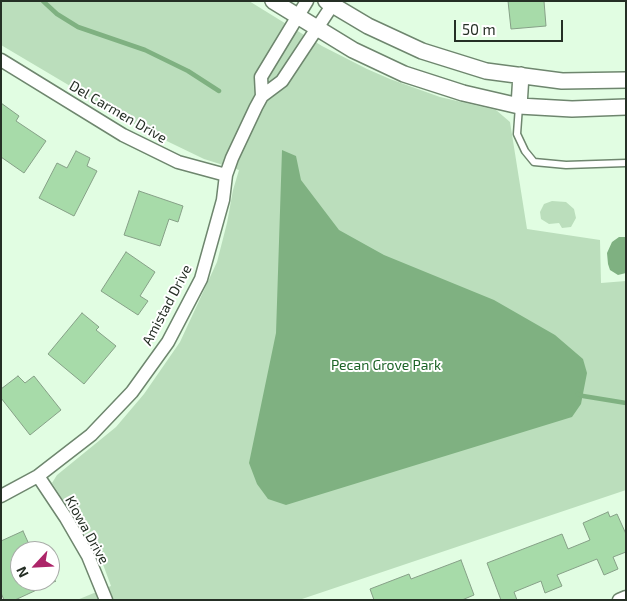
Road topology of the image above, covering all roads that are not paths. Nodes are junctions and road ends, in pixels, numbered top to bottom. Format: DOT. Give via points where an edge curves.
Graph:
graph roads {
  1 [pos="273,1"];
  2 [pos="307,1"];
  3 [pos="331,2"];
  4 [pos="298,16"];
  5 [pos="317,28"];
  6 [pos="1,60"];
  7 [pos="521,75"];
  8 [pos="626,80"];
  9 [pos="262,96"];
  10 [pos="519,106"];
  11 [pos="626,107"];
  12 [pos="626,163"];
  13 [pos="226,175"];
  14 [pos="38,476"];
  15 [pos="1,496"];
  16 [pos="626,598"];
  17 [pos="106,600"];
  18 [pos="618,600"];
  1 -- 4 [label="street"];
  2 -- 4 [label="street, Amistad Drive"];
  3 -- 5 [label="street, Amistad Drive"];
  3 -- 7 [label="street" via="368,26 422,51 486,70"];
  4 -- 5 [label="street"];
  4 -- 9 [label="street, Amistad Drive" via="261,77"];
  5 -- 9 [label="street, Amistad Drive" via="282,81"];
  5 -- 10 [label="street" via="352,50 404,74"];
  6 -- 13 [label="street, Del Carmen Drive" via="123,135 178,162"];
  7 -- 8 [label="street" via="562,81"];
  7 -- 10 [label="street"];
  9 -- 13 [label="street, Amistad Drive"];
  10 -- 11 [label="street" via="572,109"];
  10 -- 12 [label="lane" via="517,134 534,162 566,166"];
  13 -- 14 [label="street, Amistad Drive" via="224,200 201,279 168,342 132,392 91,435"];
  14 -- 15 [label="street, Amistad Drive"];
  14 -- 17 [label="street, Kiowa Drive" via="88,556"];
  16 -- 18 [label="street"];
}
